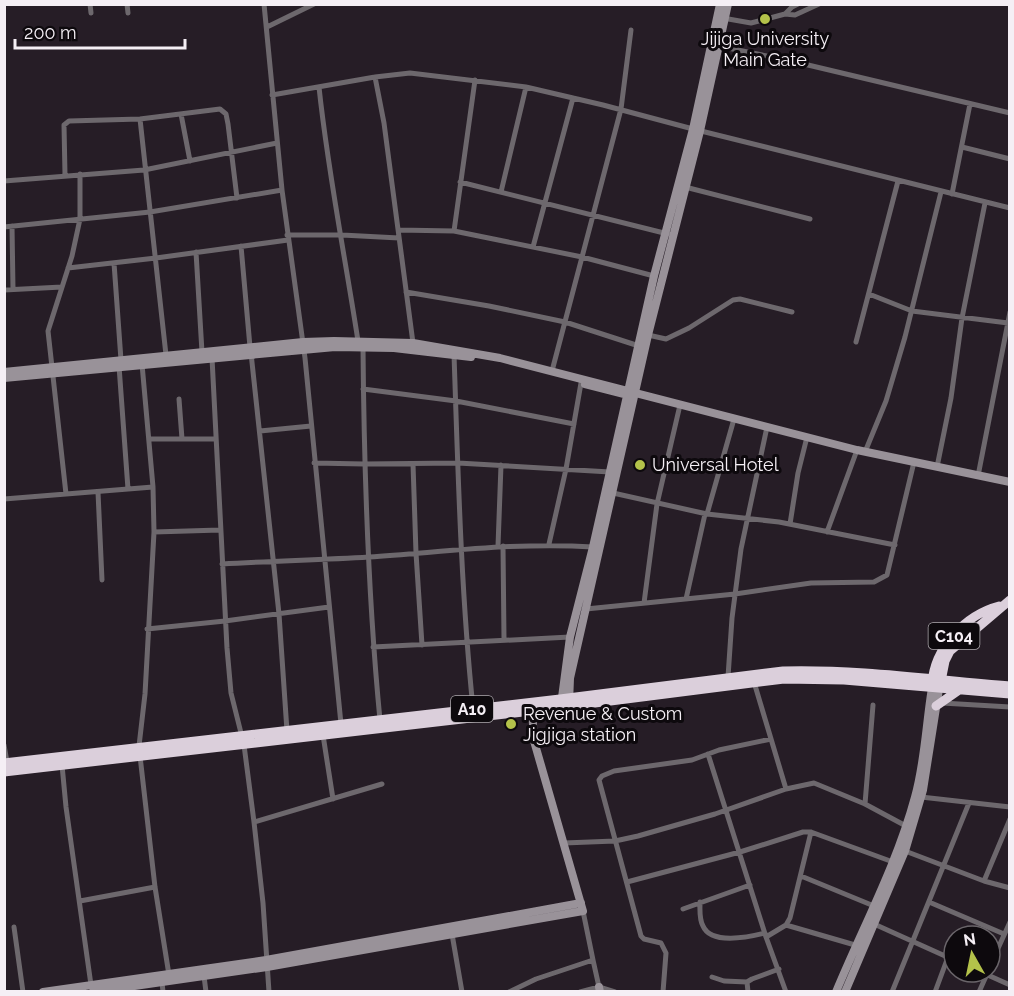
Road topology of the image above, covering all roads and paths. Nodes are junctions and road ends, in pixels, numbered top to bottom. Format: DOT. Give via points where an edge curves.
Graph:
graph roads {
  1 [pos="90,4"];
  2 [pos="127,4"];
  3 [pos="264,4"];
  4 [pos="315,4"];
  5 [pos="720,4"];
  6 [pos="728,4"];
  7 [pos="798,4"];
  8 [pos="819,4"];
  9 [pos="92,13"];
  10 [pos="128,13"];
  11 [pos="785,14"];
  12 [pos="721,17"];
  13 [pos="267,27"];
  14 [pos="631,30"];
  15 [pos="718,46"];
  16 [pos="375,77"];
  17 [pos="475,80"];
  18 [pos="319,87"];
  19 [pos="526,87"];
  20 [pos="272,95"];
  21 [pos="573,98"];
  22 [pos="970,104"];
  23 [pos="621,109"];
  24 [pos="181,114"];
  25 [pos="1010,114"];
  26 [pos="140,118"];
  27 [pos="696,130"];
  28 [pos="277,143"];
  29 [pos="962,147"];
  30 [pos="231,153"];
  31 [pos="1010,159"];
  32 [pos="190,161"];
  33 [pos="144,170"];
  34 [pos="80,174"];
  35 [pos="65,175"];
  36 [pos="4,181"];
  37 [pos="898,181"];
  38 [pos="460,182"];
  39 [pos="685,187"];
  40 [pos="282,190"];
  41 [pos="501,192"];
  42 [pos="941,192"];
  43 [pos="952,194"];
  44 [pos="237,198"];
  45 [pos="544,202"];
  46 [pos="985,203"];
  47 [pos="1010,208"];
  48 [pos="150,212"];
  49 [pos="595,214"];
  50 [pos="80,219"];
  51 [pos="810,219"];
  52 [pos="12,226"];
  53 [pos="4,227"];
  54 [pos="398,230"];
  55 [pos="454,231"];
  56 [pos="669,234"];
  57 [pos="342,235"];
  58 [pos="288,237"];
  59 [pos="399,238"];
  60 [pos="241,246"];
  61 [pos="533,247"];
  62 [pos="196,252"];
  63 [pos="582,257"];
  64 [pos="156,258"];
  65 [pos="114,262"];
  66 [pos="68,268"];
  67 [pos="654,276"];
  68 [pos="62,287"];
  69 [pos="13,289"];
  70 [pos="4,290"];
  71 [pos="406,292"];
  72 [pos="869,294"];
  73 [pos="912,311"];
  74 [pos="792,312"];
  75 [pos="1010,312"];
  76 [pos="962,318"];
  77 [pos="565,322"];
  78 [pos="1008,323"];
  79 [pos="648,335"];
  80 [pos="856,342"];
  81 [pos="413,343"];
  82 [pos="360,344"];
  83 [pos="303,345"];
  84 [pos="639,346"];
  85 [pos="251,350"];
  86 [pos="454,351"];
  87 [pos="202,352"];
  88 [pos="166,356"];
  89 [pos="212,357"];
  90 [pos="120,363"];
  91 [pos="142,364"];
  92 [pos="52,371"];
  93 [pos="552,371"];
  94 [pos="4,372"];
  95 [pos="4,378"];
  96 [pos="581,383"];
  97 [pos="363,389"];
  98 [pos="631,393"];
  99 [pos="179,399"];
  100 [pos="456,401"];
  101 [pos="680,405"];
  102 [pos="734,419"];
  103 [pos="574,424"];
  104 [pos="311,426"];
  105 [pos="767,427"];
  106 [pos="260,431"];
  107 [pos="807,437"];
  108 [pos="150,439"];
  109 [pos="182,439"];
  110 [pos="216,439"];
  111 [pos="861,451"];
  112 [pos="914,462"];
  113 [pos="314,463"];
  114 [pos="458,463"];
  115 [pos="364,464"];
  116 [pos="413,464"];
  117 [pos="501,465"];
  118 [pos="937,467"];
  119 [pos="566,469"];
  120 [pos="610,472"];
  121 [pos="978,476"];
  122 [pos="1010,482"];
  123 [pos="153,487"];
  124 [pos="128,489"];
  125 [pos="98,492"];
  126 [pos="613,493"];
  127 [pos="66,494"];
  128 [pos="4,499"];
  129 [pos="657,504"];
  130 [pos="706,514"];
  131 [pos="747,518"];
  132 [pos="790,524"];
  133 [pos="220,530"];
  134 [pos="154,531"];
  135 [pos="827,532"];
  136 [pos="549,544"];
  137 [pos="895,545"];
  138 [pos="501,546"];
  139 [pos="593,547"];
  140 [pos="461,550"];
  141 [pos="416,553"];
  142 [pos="368,557"];
  143 [pos="324,558"];
  144 [pos="273,561"];
  145 [pos="222,564"];
  146 [pos="102,580"];
  147 [pos="735,594"];
  148 [pos="686,599"];
  149 [pos="644,603"];
  150 [pos="1005,603"];
  151 [pos="329,607"];
  152 [pos="586,609"];
  153 [pos="279,614"];
  154 [pos="225,621"];
  155 [pos="147,629"];
  156 [pos="570,637"];
  157 [pos="504,639"];
  158 [pos="466,642"];
  159 [pos="422,645"];
  160 [pos="373,647"];
  161 [pos="728,677"];
  162 [pos="754,682"];
  163 [pos="936,684"];
  164 [pos="1010,686"];
  165 [pos="959,690"];
  166 [pos="1010,694"];
  167 [pos="565,702"];
  168 [pos="938,704"];
  169 [pos="873,705"];
  170 [pos="532,707"];
  171 [pos="1010,707"];
  172 [pos="473,708"];
  173 [pos="380,720"];
  174 [pos="341,724"];
  175 [pos="286,731"];
  176 [pos="323,735"];
  177 [pos="771,738"];
  178 [pos="243,741"];
  179 [pos="4,745"];
  180 [pos="139,751"];
  181 [pos="708,754"];
  182 [pos="62,765"];
  183 [pos="5,766"];
  184 [pos="382,784"];
  185 [pos="786,789"];
  186 [pos="921,797"];
  187 [pos="333,798"];
  188 [pos="969,803"];
  189 [pos="865,804"];
  190 [pos="1010,807"];
  191 [pos="727,810"];
  192 [pos="1010,819"];
  193 [pos="254,822"];
  194 [pos="906,826"];
  195 [pos="811,832"];
  196 [pos="615,841"];
  197 [pos="564,843"];
  198 [pos="905,851"];
  199 [pos="740,852"];
  200 [pos="893,862"];
  201 [pos="944,866"];
  202 [pos="801,876"];
  203 [pos="984,881"];
  204 [pos="627,882"];
  205 [pos="750,885"];
  206 [pos="155,887"];
  207 [pos="1010,888"];
  208 [pos="80,901"];
  209 [pos="929,902"];
  210 [pos="700,903"];
  211 [pos="874,906"];
  212 [pos="582,907"];
  213 [pos="683,909"];
  214 [pos="1010,922"];
  215 [pos="874,924"];
  216 [pos="786,925"];
  217 [pos="14,927"];
  218 [pos="452,934"];
  219 [pos="1004,934"];
  220 [pos="765,935"];
  221 [pos="1002,939"];
  222 [pos="913,941"];
  223 [pos="855,945"];
  224 [pos="942,954"];
  225 [pos="593,960"];
  226 [pos="267,963"];
  227 [pos="779,969"];
  228 [pos="169,975"];
  229 [pos="204,976"];
  230 [pos="712,977"];
  231 [pos="942,977"];
  232 [pos="162,982"];
  233 [pos="747,982"];
  234 [pos="92,988"];
  235 [pos="600,989"];
  236 [pos="106,991"];
  237 [pos="22,992"];
  238 [pos="44,992"];
  239 [pos="163,992"];
  240 [pos="206,992"];
  241 [pos="269,992"];
  242 [pos="462,992"];
  243 [pos="509,992"];
  244 [pos="580,992"];
  245 [pos="615,992"];
  246 [pos="663,992"];
  247 [pos="748,992"];
  248 [pos="786,992"];
  249 [pos="836,992"];
  250 [pos="845,992"];
  251 [pos="892,992"];
  252 [pos="935,992"];
  1 -- 9 [label="street"];
  2 -- 10 [label="street"];
  3 -- 13 [label="street"];
  4 -- 13 [label="street"];
  5 -- 12 [label="main road"];
  6 -- 12 [label="main road"];
  7 -- 11 [label="street"];
  8 -- 11 [label="street" via="795,15"];
  11 -- 12 [label="street" via="751,23"];
  12 -- 15 [label="main road"];
  12 -- 27 [label="main road"];
  13 -- 20 [label="street"];
  14 -- 23 [label="street"];
  15 -- 22 [label="street"];
  15 -- 27 [label="main road"];
  16 -- 17 [label="street" via="411,73"];
  16 -- 18 [label="street"];
  16 -- 54 [label="street"];
  17 -- 19 [label="street"];
  17 -- 38 [label="street"];
  18 -- 20 [label="street"];
  18 -- 57 [label="street" via="330,178"];
  19 -- 21 [label="street"];
  19 -- 41 [label="street"];
  20 -- 28 [label="street"];
  21 -- 23 [label="street"];
  21 -- 45 [label="street"];
  22 -- 25 [label="street"];
  22 -- 29 [label="street"];
  23 -- 27 [label="street"];
  23 -- 49 [label="street"];
  24 -- 26 [label="street"];
  24 -- 30 [label="street" via="220,109 226,114"];
  24 -- 32 [label="street"];
  26 -- 33 [label="street"];
  26 -- 35 [label="street" via="66,123"];
  27 -- 37 [label="street"];
  27 -- 39 [label="main road"];
  27 -- 56 [label="main road"];
  28 -- 30 [label="street"];
  28 -- 40 [label="street"];
  29 -- 31 [label="street"];
  29 -- 43 [label="street"];
  30 -- 32 [label="street"];
  30 -- 44 [label="street"];
  32 -- 33 [label="street"];
  33 -- 34 [label="street"];
  33 -- 48 [label="street"];
  34 -- 35 [label="street"];
  34 -- 50 [label="street"];
  35 -- 36 [label="street"];
  37 -- 42 [label="street"];
  37 -- 72 [label="street"];
  38 -- 41 [label="street"];
  38 -- 55 [label="street"];
  39 -- 51 [label="street"];
  39 -- 56 [label="main road"];
  40 -- 44 [label="street"];
  40 -- 58 [label="street"];
  41 -- 45 [label="street"];
  42 -- 43 [label="street"];
  42 -- 73 [label="street"];
  43 -- 46 [label="street"];
  44 -- 48 [label="street"];
  45 -- 49 [label="street"];
  45 -- 61 [label="street"];
  46 -- 47 [label="street"];
  46 -- 76 [label="street"];
  48 -- 50 [label="street"];
  48 -- 64 [label="street"];
  49 -- 56 [label="street"];
  49 -- 63 [label="street"];
  50 -- 52 [label="street"];
  50 -- 66 [label="street"];
  52 -- 53 [label="street"];
  52 -- 69 [label="street"];
  54 -- 55 [label="street"];
  54 -- 59 [label="street"];
  55 -- 61 [label="street"];
  56 -- 67 [label="main road"];
  56 -- 79 [label="main road"];
  57 -- 58 [label="street"];
  57 -- 59 [label="street"];
  57 -- 82 [label="street"];
  58 -- 60 [label="street"];
  58 -- 83 [label="street"];
  59 -- 71 [label="street"];
  60 -- 62 [label="street"];
  60 -- 85 [label="street"];
  61 -- 63 [label="street"];
  62 -- 64 [label="street"];
  62 -- 87 [label="street"];
  63 -- 67 [label="street"];
  63 -- 77 [label="street"];
  64 -- 65 [label="street"];
  64 -- 88 [label="street"];
  65 -- 66 [label="street"];
  65 -- 90 [label="street"];
  66 -- 68 [label="street"];
  67 -- 84 [label="main road"];
  68 -- 69 [label="street"];
  68 -- 92 [label="street" via="48,331"];
  69 -- 70 [label="street"];
  71 -- 77 [label="street"];
  71 -- 81 [label="street"];
  72 -- 73 [label="street"];
  72 -- 80 [label="street"];
  73 -- 76 [label="street"];
  73 -- 111 [label="street" via="886,401"];
  74 -- 79 [label="street" via="740,299 666,339"];
  75 -- 78 [label="street"];
  76 -- 78 [label="street"];
  76 -- 118 [label="street"];
  77 -- 84 [label="street"];
  77 -- 93 [label="street"];
  78 -- 121 [label="street"];
  79 -- 98 [label="main road"];
  81 -- 82 [label="main road"];
  81 -- 86 [label="main road"];
  82 -- 83 [label="main road"];
  82 -- 86 [label="main road"];
  82 -- 97 [label="street"];
  83 -- 85 [label="main road"];
  83 -- 104 [label="street"];
  84 -- 98 [label="main road"];
  85 -- 87 [label="main road"];
  85 -- 89 [label="main road"];
  85 -- 106 [label="street"];
  86 -- 93 [label="main road"];
  86 -- 96 [label="main road"];
  86 -- 100 [label="street"];
  87 -- 88 [label="main road"];
  88 -- 90 [label="main road"];
  89 -- 91 [label="main road"];
  89 -- 110 [label="street"];
  90 -- 91 [label="main road"];
  90 -- 92 [label="main road"];
  90 -- 124 [label="street"];
  91 -- 108 [label="street"];
  92 -- 94 [label="main road"];
  92 -- 95 [label="main road"];
  92 -- 127 [label="street"];
  93 -- 98 [label="main road"];
  96 -- 98 [label="main road"];
  96 -- 103 [label="street"];
  97 -- 100 [label="street"];
  97 -- 115 [label="street"];
  98 -- 101 [label="main road"];
  98 -- 120 [label="main road"];
  98 -- 126 [label="main road"];
  99 -- 109 [label="street"];
  100 -- 103 [label="street"];
  100 -- 114 [label="street"];
  101 -- 102 [label="main road"];
  101 -- 129 [label="street"];
  102 -- 105 [label="main road"];
  102 -- 130 [label="street"];
  103 -- 119 [label="street"];
  104 -- 106 [label="street"];
  104 -- 113 [label="street"];
  105 -- 107 [label="main road"];
  105 -- 131 [label="street"];
  106 -- 144 [label="street"];
  107 -- 111 [label="main road"];
  107 -- 132 [label="street"];
  108 -- 109 [label="street"];
  108 -- 123 [label="street"];
  109 -- 110 [label="street"];
  110 -- 133 [label="street"];
  111 -- 112 [label="main road"];
  111 -- 135 [label="street"];
  112 -- 118 [label="main road"];
  112 -- 137 [label="street"];
  113 -- 115 [label="street"];
  113 -- 143 [label="street"];
  114 -- 116 [label="street"];
  114 -- 117 [label="street"];
  114 -- 140 [label="street"];
  115 -- 116 [label="street"];
  115 -- 142 [label="street"];
  116 -- 141 [label="street"];
  117 -- 119 [label="street"];
  117 -- 138 [label="street"];
  118 -- 121 [label="main road"];
  119 -- 120 [label="street"];
  119 -- 136 [label="street"];
  120 -- 139 [label="main road"];
  121 -- 122 [label="main road"];
  123 -- 124 [label="street"];
  123 -- 134 [label="street"];
  124 -- 125 [label="street"];
  125 -- 127 [label="street"];
  125 -- 146 [label="street"];
  126 -- 129 [label="street"];
  126 -- 152 [label="main road"];
  127 -- 128 [label="street"];
  129 -- 130 [label="street"];
  129 -- 149 [label="street"];
  130 -- 131 [label="street"];
  130 -- 148 [label="street"];
  131 -- 132 [label="street"];
  131 -- 147 [label="street"];
  132 -- 135 [label="street"];
  133 -- 134 [label="street"];
  133 -- 145 [label="street"];
  134 -- 155 [label="street"];
  135 -- 137 [label="street"];
  136 -- 138 [label="street"];
  136 -- 139 [label="street"];
  137 -- 147 [label="street" via="887,575 874,582 811,583"];
  138 -- 140 [label="street"];
  138 -- 157 [label="street"];
  139 -- 156 [label="main road"];
  140 -- 141 [label="street"];
  140 -- 158 [label="street"];
  141 -- 142 [label="street"];
  141 -- 159 [label="street"];
  142 -- 143 [label="street"];
  142 -- 160 [label="street"];
  143 -- 144 [label="street"];
  143 -- 151 [label="street"];
  144 -- 145 [label="street"];
  144 -- 153 [label="street"];
  145 -- 154 [label="street"];
  147 -- 148 [label="street"];
  147 -- 161 [label="street"];
  148 -- 149 [label="street"];
  149 -- 152 [label="street"];
  150 -- 163 [label="highway, C104" via="969,620 945,646 936,662"];
  151 -- 153 [label="street"];
  151 -- 174 [label="street"];
  152 -- 167 [label="main road"];
  153 -- 154 [label="street"];
  153 -- 175 [label="street"];
  154 -- 155 [label="street"];
  154 -- 178 [label="street" via="231,693"];
  155 -- 180 [label="street"];
  156 -- 157 [label="street"];
  156 -- 167 [label="main road"];
  157 -- 158 [label="street"];
  158 -- 159 [label="street"];
  158 -- 172 [label="street"];
  159 -- 160 [label="street"];
  160 -- 173 [label="street"];
  161 -- 163 [label="highway, A10" via="811,670"];
  161 -- 167 [label="highway, A10"];
  162 -- 163 [label="highway, A10" via="784,679"];
  162 -- 167 [label="highway, A10"];
  162 -- 177 [label="street"];
  163 -- 164 [label="highway, A10"];
  163 -- 165 [label="highway, A10"];
  163 -- 168 [label="main road"];
  163 -- 194 [label="main road" via="916,794"];
  165 -- 166 [label="highway, A10"];
  165 -- 168 [label="highway"];
  167 -- 170 [label="highway, A10"];
  168 -- 171 [label="street"];
  168 -- 186 [label="main road"];
  169 -- 189 [label="street"];
  170 -- 172 [label="highway, A10"];
  170 -- 176 [label="highway, A10"];
  170 -- 197 [label="main road" via="534,741"];
  172 -- 173 [label="highway, A10"];
  173 -- 174 [label="highway, A10"];
  174 -- 175 [label="highway, A10"];
  175 -- 178 [label="highway, A10"];
  176 -- 178 [label="highway, A10"];
  176 -- 187 [label="street"];
  177 -- 181 [label="street"];
  177 -- 185 [label="street"];
  178 -- 180 [label="highway, A10"];
  178 -- 193 [label="street"];
  179 -- 183 [label="street"];
  180 -- 182 [label="highway, A10"];
  180 -- 183 [label="highway, A10"];
  180 -- 206 [label="street"];
  181 -- 191 [label="street"];
  181 -- 196 [label="street" via="602,776 598,780"];
  182 -- 183 [label="highway, A10"];
  182 -- 208 [label="street"];
  184 -- 187 [label="street"];
  185 -- 189 [label="street" via="814,783"];
  185 -- 191 [label="street"];
  186 -- 188 [label="street"];
  186 -- 198 [label="main road"];
  187 -- 193 [label="street"];
  188 -- 190 [label="street"];
  188 -- 201 [label="street"];
  189 -- 194 [label="street"];
  191 -- 196 [label="street"];
  191 -- 199 [label="street"];
  192 -- 203 [label="street"];
  193 -- 226 [label="street"];
  194 -- 200 [label="main road"];
  195 -- 199 [label="street"];
  195 -- 200 [label="street"];
  195 -- 202 [label="street"];
  196 -- 197 [label="street"];
  196 -- 204 [label="street"];
  197 -- 212 [label="main road"];
  198 -- 201 [label="street"];
  198 -- 215 [label="main road"];
  199 -- 204 [label="street"];
  199 -- 205 [label="street"];
  200 -- 211 [label="main road"];
  201 -- 203 [label="street"];
  201 -- 209 [label="street"];
  202 -- 211 [label="street"];
  202 -- 216 [label="street"];
  203 -- 207 [label="street"];
  204 -- 246 [label="street" via="641,936 661,943 666,952"];
  205 -- 210 [label="street"];
  205 -- 220 [label="street"];
  206 -- 208 [label="street"];
  206 -- 228 [label="street"];
  208 -- 234 [label="street"];
  209 -- 219 [label="street"];
  209 -- 222 [label="street"];
  210 -- 213 [label="street"];
  210 -- 220 [label="street" via="700,918 709,934 726,939"];
  211 -- 223 [label="main road"];
  212 -- 218 [label="main road"];
  212 -- 225 [label="street"];
  212 -- 226 [label="main road"];
  214 -- 219 [label="street"];
  215 -- 222 [label="street"];
  215 -- 250 [label="main road"];
  216 -- 220 [label="street"];
  216 -- 223 [label="street"];
  217 -- 237 [label="street"];
  218 -- 226 [label="main road"];
  218 -- 242 [label="street"];
  219 -- 221 [label="street"];
  220 -- 227 [label="street"];
  222 -- 224 [label="street"];
  222 -- 251 [label="street"];
  223 -- 249 [label="main road"];
  225 -- 235 [label="street"];
  225 -- 243 [label="street"];
  226 -- 228 [label="main road"];
  226 -- 229 [label="main road"];
  226 -- 241 [label="street"];
  227 -- 233 [label="street"];
  227 -- 248 [label="street"];
  228 -- 234 [label="main road"];
  229 -- 232 [label="main road"];
  229 -- 240 [label="street"];
  230 -- 233 [label="street"];
  231 -- 252 [label="street"];
  232 -- 236 [label="main road"];
  232 -- 239 [label="street"];
  233 -- 247 [label="street"];
  234 -- 236 [label="main road"];
  234 -- 238 [label="main road"];
  235 -- 244 [label="street"];
  235 -- 245 [label="street"];
}
